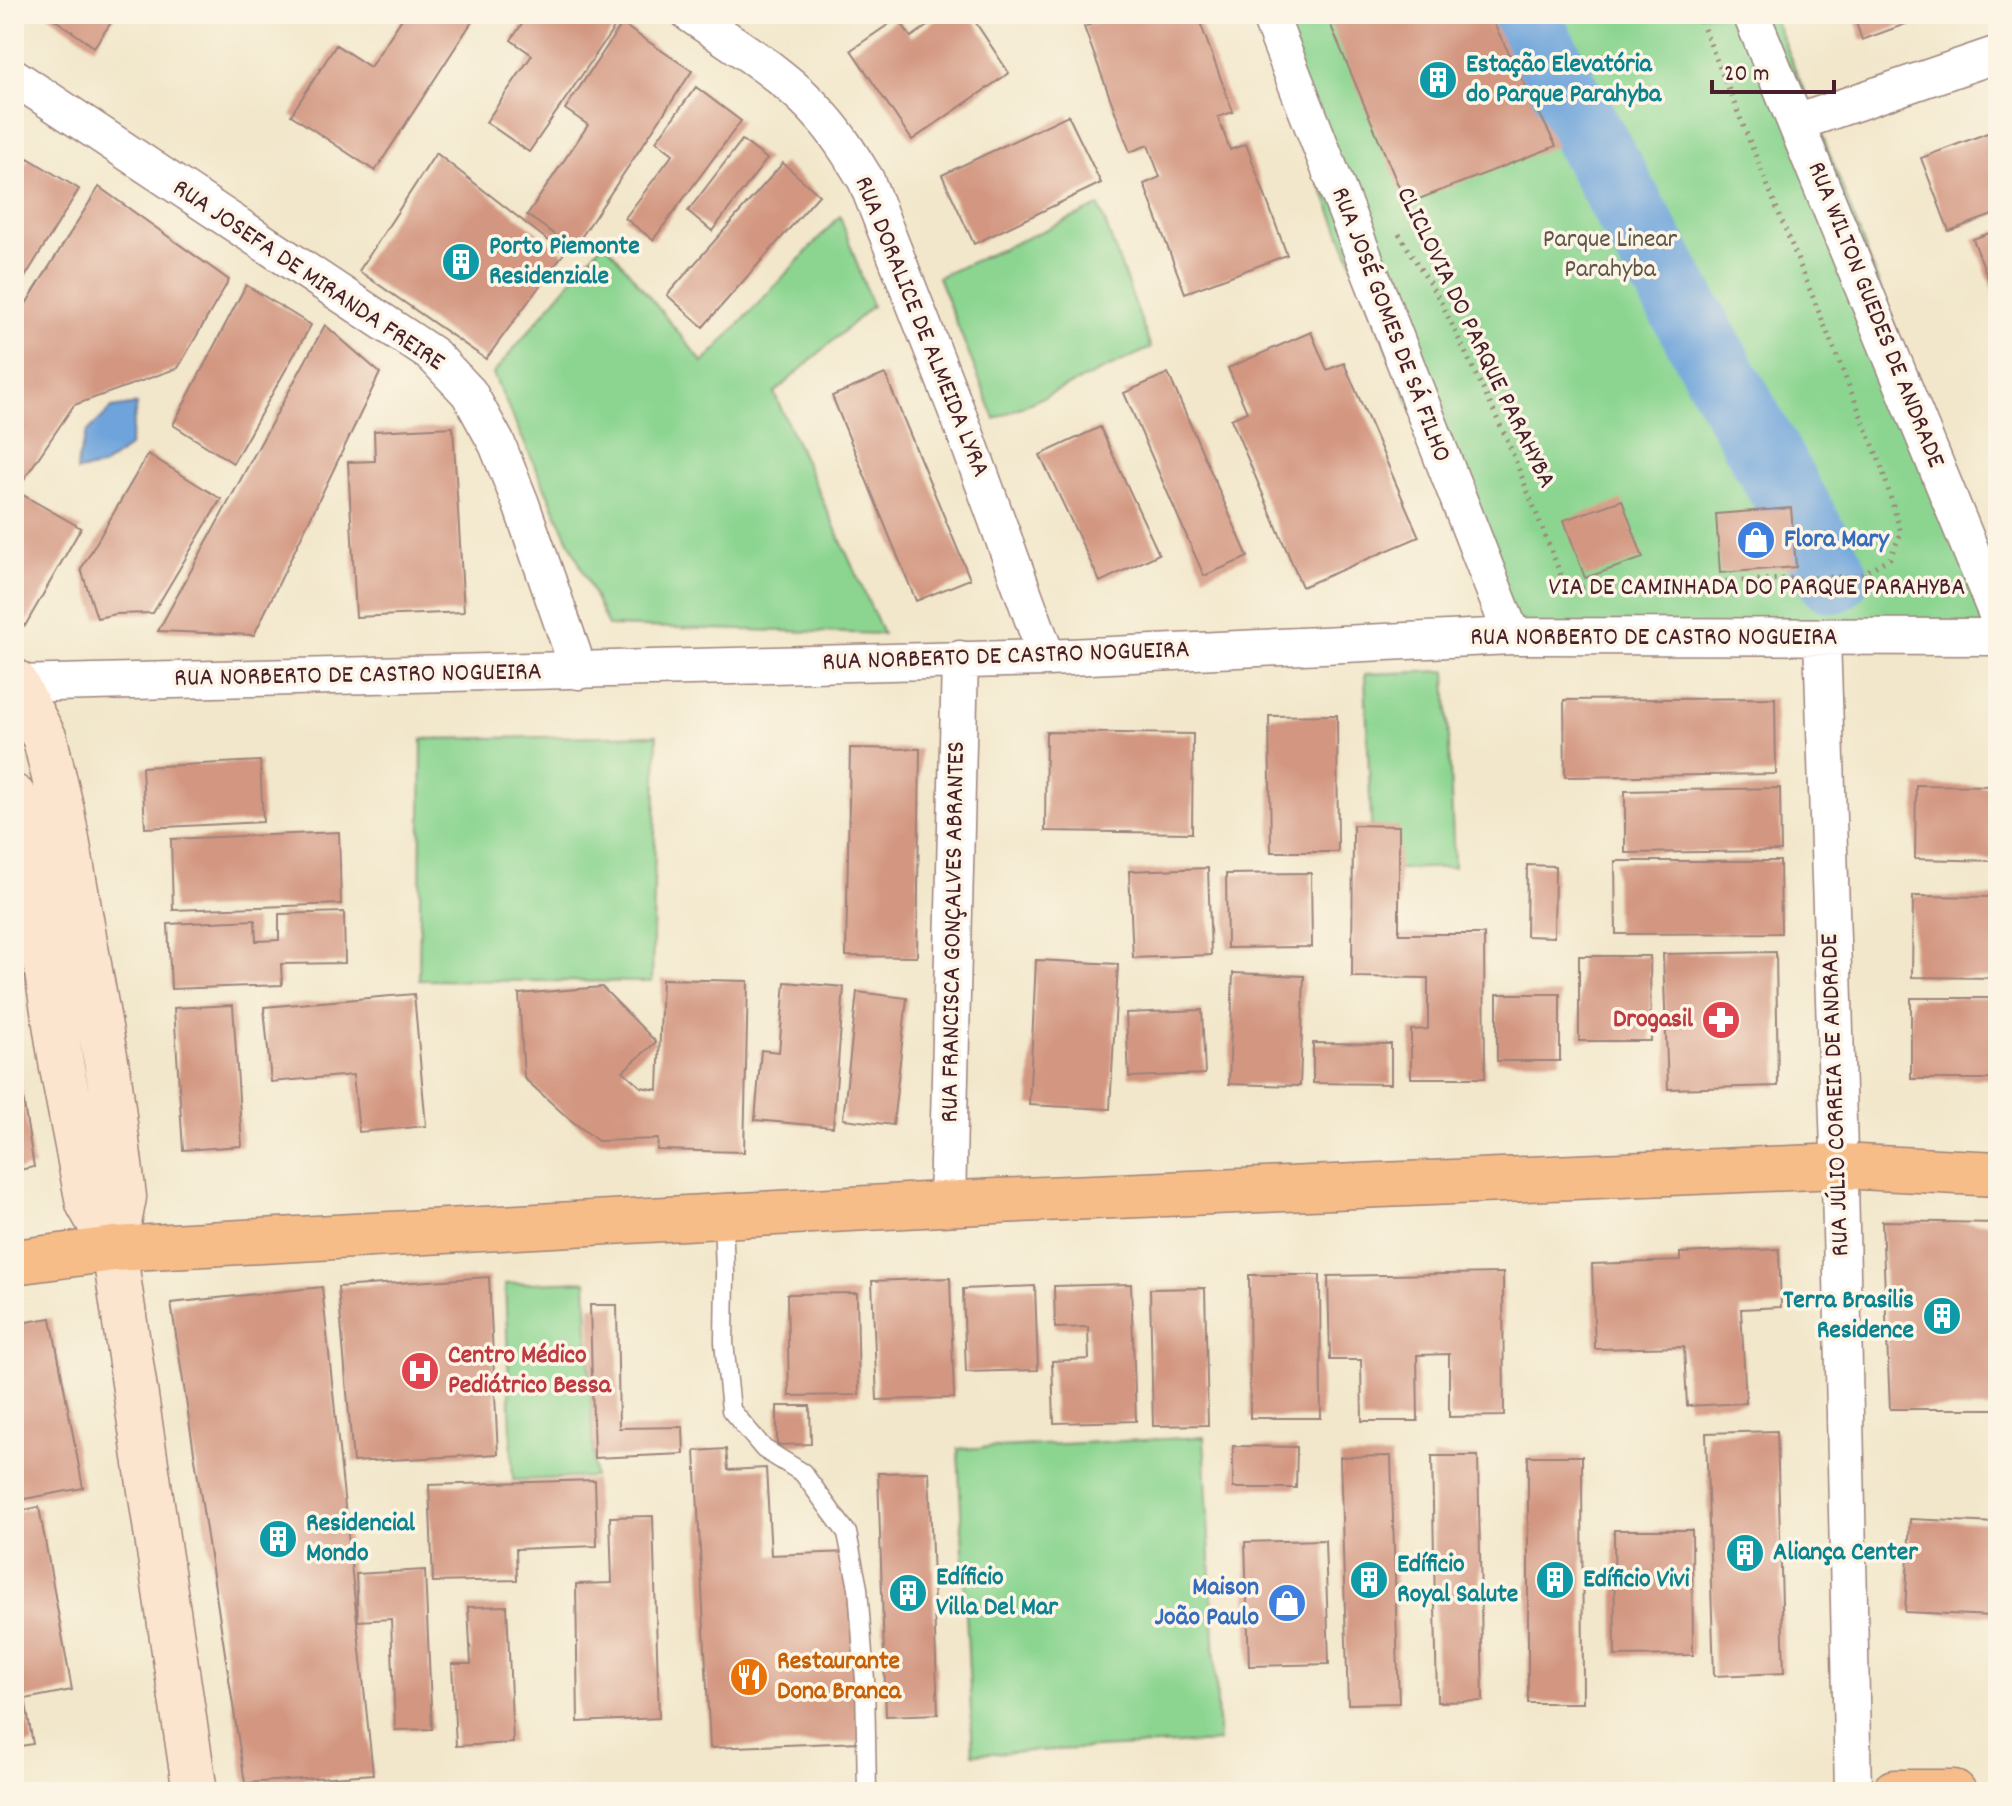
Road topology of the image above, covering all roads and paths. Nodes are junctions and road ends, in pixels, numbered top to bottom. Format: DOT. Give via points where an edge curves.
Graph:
graph roads {
  1 [pos="690,14"];
  2 [pos="1269,14"];
  3 [pos="1698,14"];
  4 [pos="1751,14"];
  5 [pos="1998,54"];
  6 [pos="14,77"];
  7 [pos="1796,123"];
  8 [pos="1399,232"];
  9 [pos="1998,617"];
  10 [pos="1512,636"];
  11 [pos="1998,637"];
  12 [pos="1822,638"];
  13 [pos="1047,658"];
  14 [pos="960,659"];
  15 [pos="579,671"];
  16 [pos="15,683"];
  17 [pos="14,797"];
  18 [pos="1839,1166"];
  19 [pos="1998,1174"];
  20 [pos="947,1204"];
  21 [pos="723,1216"];
  22 [pos="114,1249"];
  23 [pos="14,1262"];
  24 [pos="195,1792"];
  25 [pos="867,1792"];
  26 [pos="1853,1792"];
  27 [pos="1894,1792"];
  28 [pos="1954,1792"];
  1 -- 13 [label="street, RUA DORALICE DE ALMEIDA LYRA" via="795,90 823,117 866,180"];
  2 -- 10 [label="street, RUA JOSÉ GOMES DE SÁ FILHO"];
  3 -- 8 [label="path, CLICLOVIA DO PARQUE PARAHYBA" via="1881,465 1901,533 1890,558 1858,576 1566,588 1506,437 1441,302"];
  4 -- 7 [label="street, RUA WILTON GUEDES DE ANDRADE"];
  5 -- 7 [label="street"];
  6 -- 15 [label="street, RUA JOSEFA DE MIRANDA FREIRE" via="433,355 469,393 497,444"];
  7 -- 9 [label="street, RUA WILTON GUEDES DE ANDRADE"];
  10 -- 12 [label="street, RUA NORBERTO DE CASTRO NOGUEIRA"];
  10 -- 13 [label="street, RUA NORBERTO DE CASTRO NOGUEIRA"];
  11 -- 12 [label="street, RUA NORBERTO DE CASTRO NOGUEIRA"];
  12 -- 18 [label="street, RUA JÚLIO CORREIA DE ANDRADE"];
  13 -- 14 [label="street, RUA NORBERTO DE CASTRO NOGUEIRA"];
  14 -- 15 [label="street, RUA NORBERTO DE CASTRO NOGUEIRA"];
  14 -- 20 [label="street, RUA FRANCISCA GONÇALVES ABRANTES"];
  15 -- 16 [label="street, RUA NORBERTO DE CASTRO NOGUEIRA"];
  16 -- 22 [label="street" via="45,739 110,1084 124,1197"];
  17 -- 22 [label="street" via="88,1203"];
  18 -- 19 [label="main road"];
  18 -- 20 [label="main road"];
  18 -- 26 [label="street, RUA JÚLIO CORREIA DE ANDRADE"];
  20 -- 21 [label="main road"];
  21 -- 22 [label="main road"];
  21 -- 25 [label="lane" via="724,1342 731,1410 764,1449 803,1473 847,1533 861,1619"];
  22 -- 23 [label="main road"];
  22 -- 24 [label="street"];
  27 -- 28 [label="main road"];
}
